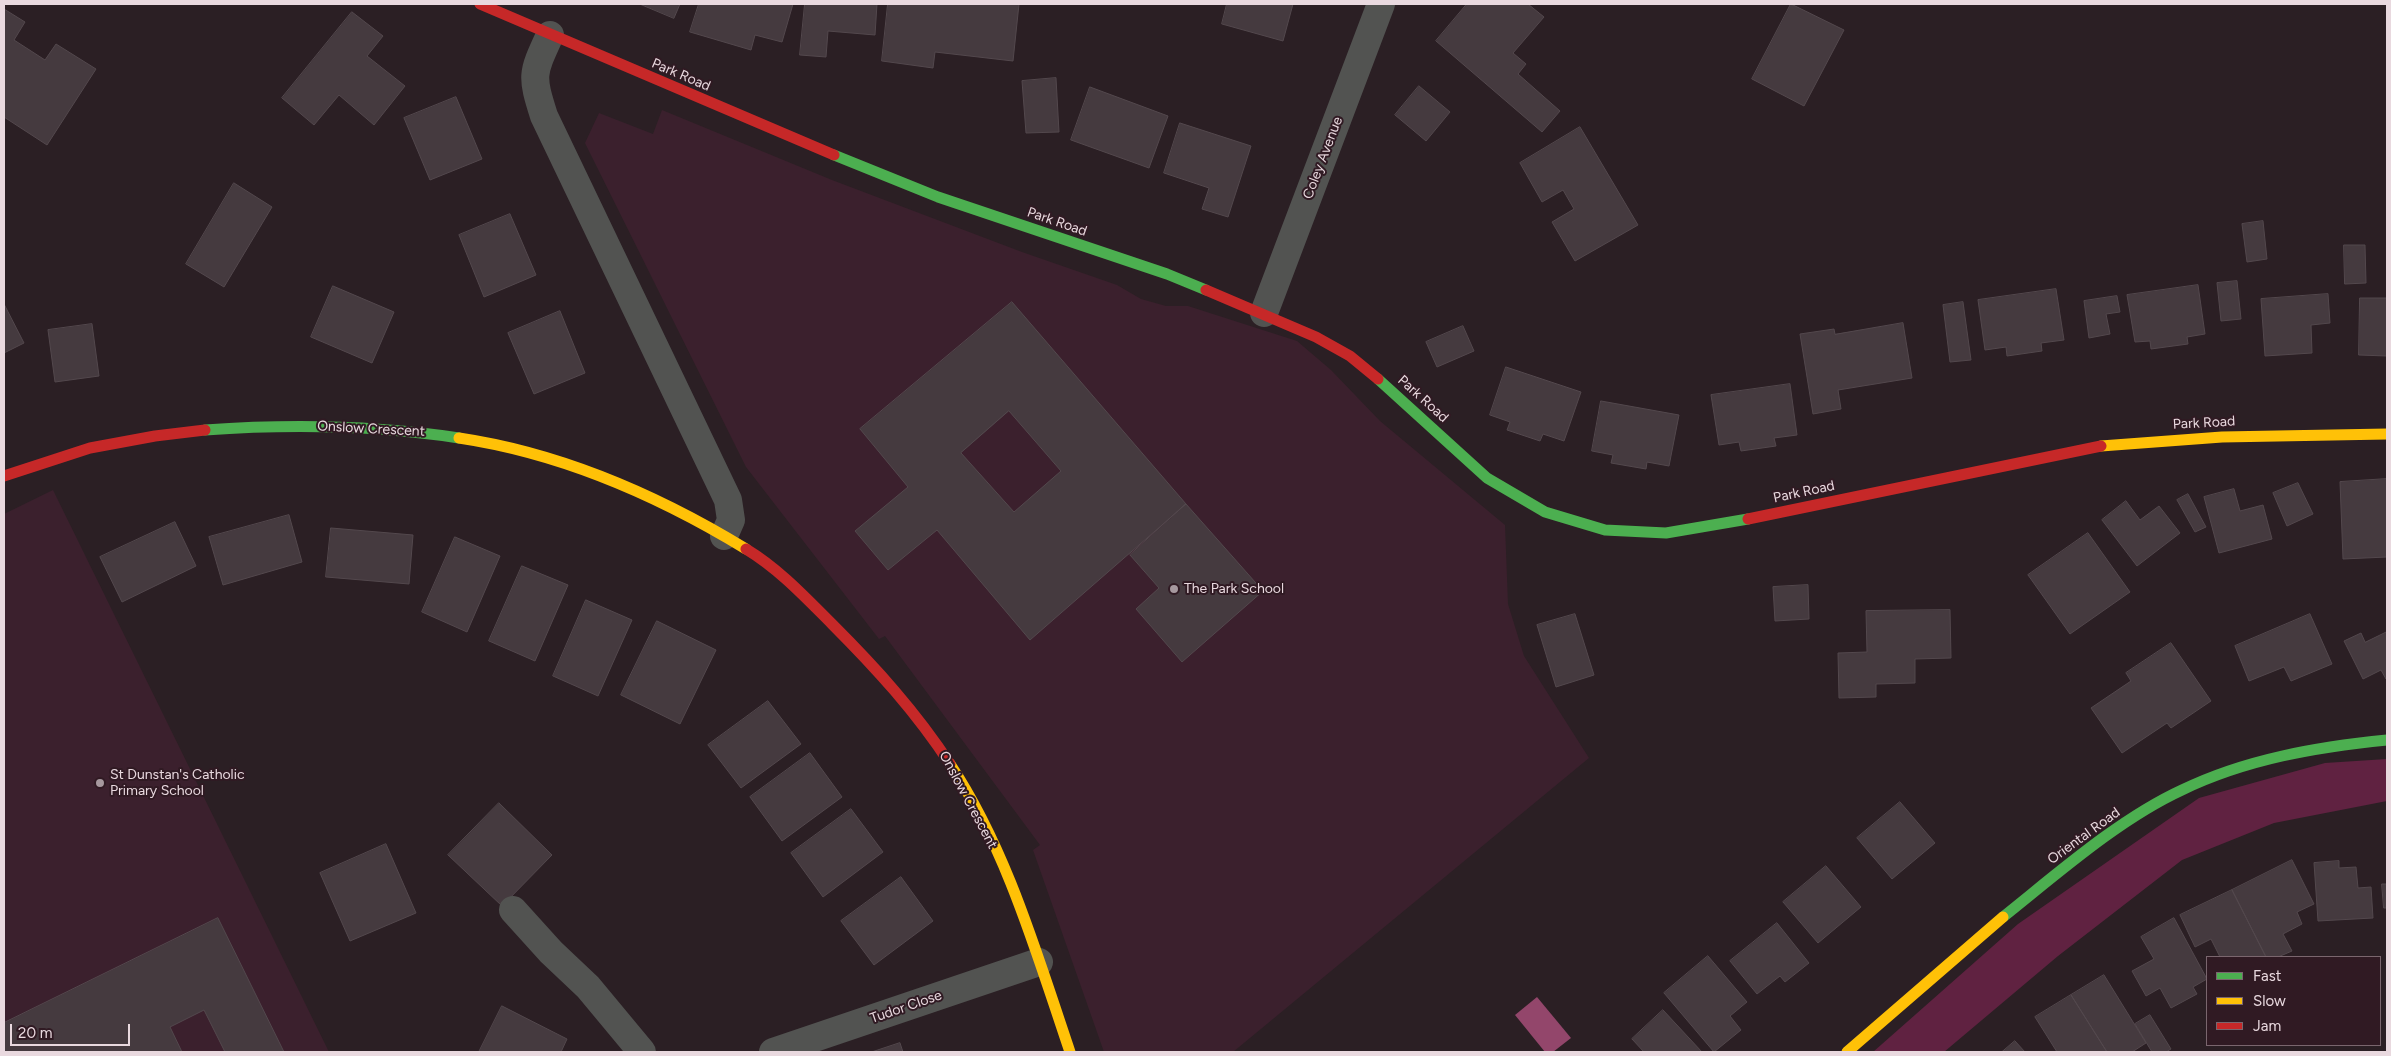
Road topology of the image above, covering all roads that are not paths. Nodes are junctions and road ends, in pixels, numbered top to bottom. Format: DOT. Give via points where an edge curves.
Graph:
graph roads {
  1 [pos="480,4"];
  2 [pos="1382,4"];
  3 [pos="550,35"];
  4 [pos="1264,312"];
  5 [pos="2387,434"];
  6 [pos="4,476"];
  7 [pos="724,536"];
  8 [pos="2387,740"];
  9 [pos="513,910"];
  10 [pos="1039,962"];
  11 [pos="642,1052"];
  12 [pos="773,1052"];
  13 [pos="1070,1052"];
  14 [pos="1847,1052"];
  1 -- 3 [label="street, Park Road"];
  2 -- 4 [label="street, Coley Avenue"];
  3 -- 4 [label="street, Park Road" via="921,190 1167,274"];
  3 -- 7 [label="street" via="535,66 534,85 544,116 728,500 731,520"];
  4 -- 5 [label="street, Park Road" via="1350,356 1487,478 1545,512 1605,530 1666,533 1718,526 2103,446 2231,436"];
  6 -- 7 [label="street, Onslow Crescent" via="68,454 185,431 288,425 407,429 513,447 578,468 645,494"];
  7 -- 10 [label="street, Onslow Crescent" via="759,557 811,602 898,693 931,734 957,774 998,857"];
  8 -- 14 [label="street, Oriental Road" via="2343,744 2237,768 2195,783 2143,812 2009,910"];
  9 -- 11 [label="street" via="588,987"];
  10 -- 12 [label="street, Tudor Close"];
  10 -- 13 [label="street, Onslow Crescent"];
}
